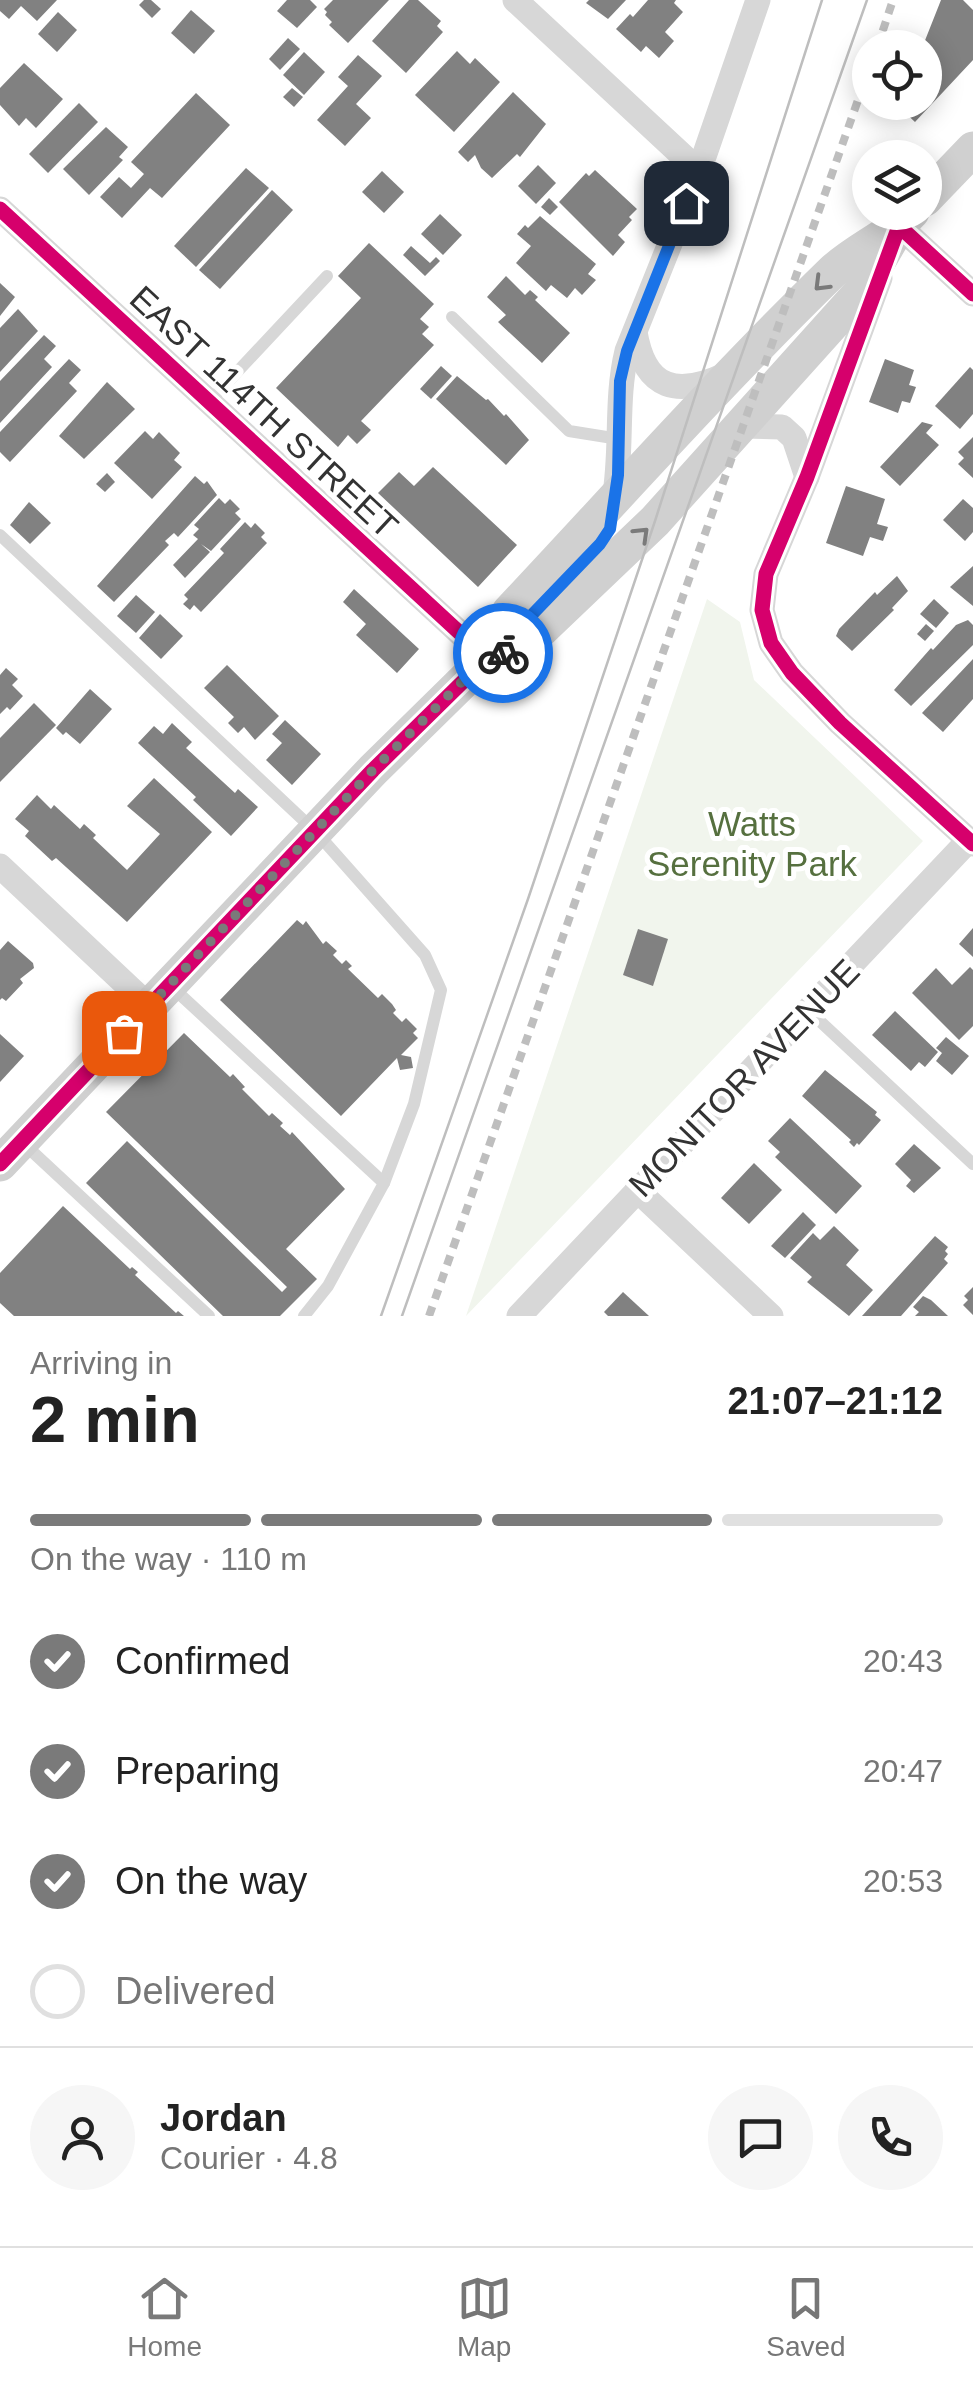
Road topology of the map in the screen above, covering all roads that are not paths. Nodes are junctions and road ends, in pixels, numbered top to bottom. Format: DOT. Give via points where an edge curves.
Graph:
graph roads {
  1 [pos="516,0"];
  2 [pos="758,0"];
  3 [pos="973,148"];
  4 [pos="699,171"];
  5 [pos="942,181"];
  6 [pos="0,209"];
  7 [pos="891,230"];
  8 [pos="900,230"];
  9 [pos="902,230"];
  10 [pos="915,230"];
  11 [pos="327,276"];
  12 [pos="973,294"];
  13 [pos="452,318"];
  14 [pos="635,332"];
  15 [pos="736,370"];
  16 [pos="208,402"];
  17 [pos="744,426"];
  18 [pos="619,439"];
  19 [pos="807,477"];
  20 [pos="614,501"];
  21 [pos="0,534"];
  22 [pos="525,645"];
  23 [pos="486,658"];
  24 [pos="316,832"];
  25 [pos="971,842"];
  26 [pos="0,866"];
  27 [pos="160,995"];
  28 [pos="809,1010"];
  29 [pos="11,1153"];
  30 [pos="973,1164"];
  31 [pos="384,1184"];
  32 [pos="637,1190"];
  33 [pos="208,1316"];
  34 [pos="304,1316"];
  35 [pos="520,1316"];
  36 [pos="771,1316"];
  1 -- 4 [label="street"];
  2 -- 4 [label="street"];
  3 -- 5 [label="main road"];
  4 -- 14 [label="street"];
  6 -- 16 [label="street, EAST 114TH STREET"];
  7 -- 15 [label="main road, one-way" via="837,267"];
  8 -- 17 [label="main road" via="860,294"];
  9 -- 19 [label="street"];
  10 -- 12 [label="street"];
  11 -- 16 [label="lane"];
  13 -- 18 [label="lane" via="569,431"];
  14 -- 15 [label="street" via="638,354 666,385 708,383"];
  14 -- 18 [label="street" via="620,381"];
  15 -- 20 [label="main road"];
  16 -- 23 [label="street, EAST 114TH STREET"];
  17 -- 19 [label="street" via="782,428 794,438"];
  22 -- 17 [label="main road, one-way"];
  18 -- 20 [label="street"];
  19 -- 25 [label="street" via="766,574 762,610 771,643 840,723"];
  20 -- 22 [label="main road" via="600,544 525,622"];
  20 -- 23 [label="main road" via="509,612"];
  21 -- 24 [label="lane"];
  22 -- 23 [label="main road"];
  23 -- 24 [label="main road"];
  24 -- 27 [label="main road"];
  24 -- 31 [label="lane" via="425,956 441,990 414,1104"];
  25 -- 28 [label="street, MONITOR AVENUE"];
  26 -- 27 [label="street"];
  27 -- 29 [label="main road"];
  27 -- 31 [label="lane"];
  28 -- 30 [label="lane"];
  28 -- 32 [label="street, MONITOR AVENUE"];
  29 -- 33 [label="lane"];
  31 -- 34 [label="lane"];
  32 -- 35 [label="street, MONITOR AVENUE"];
  32 -- 36 [label="street"];
}
